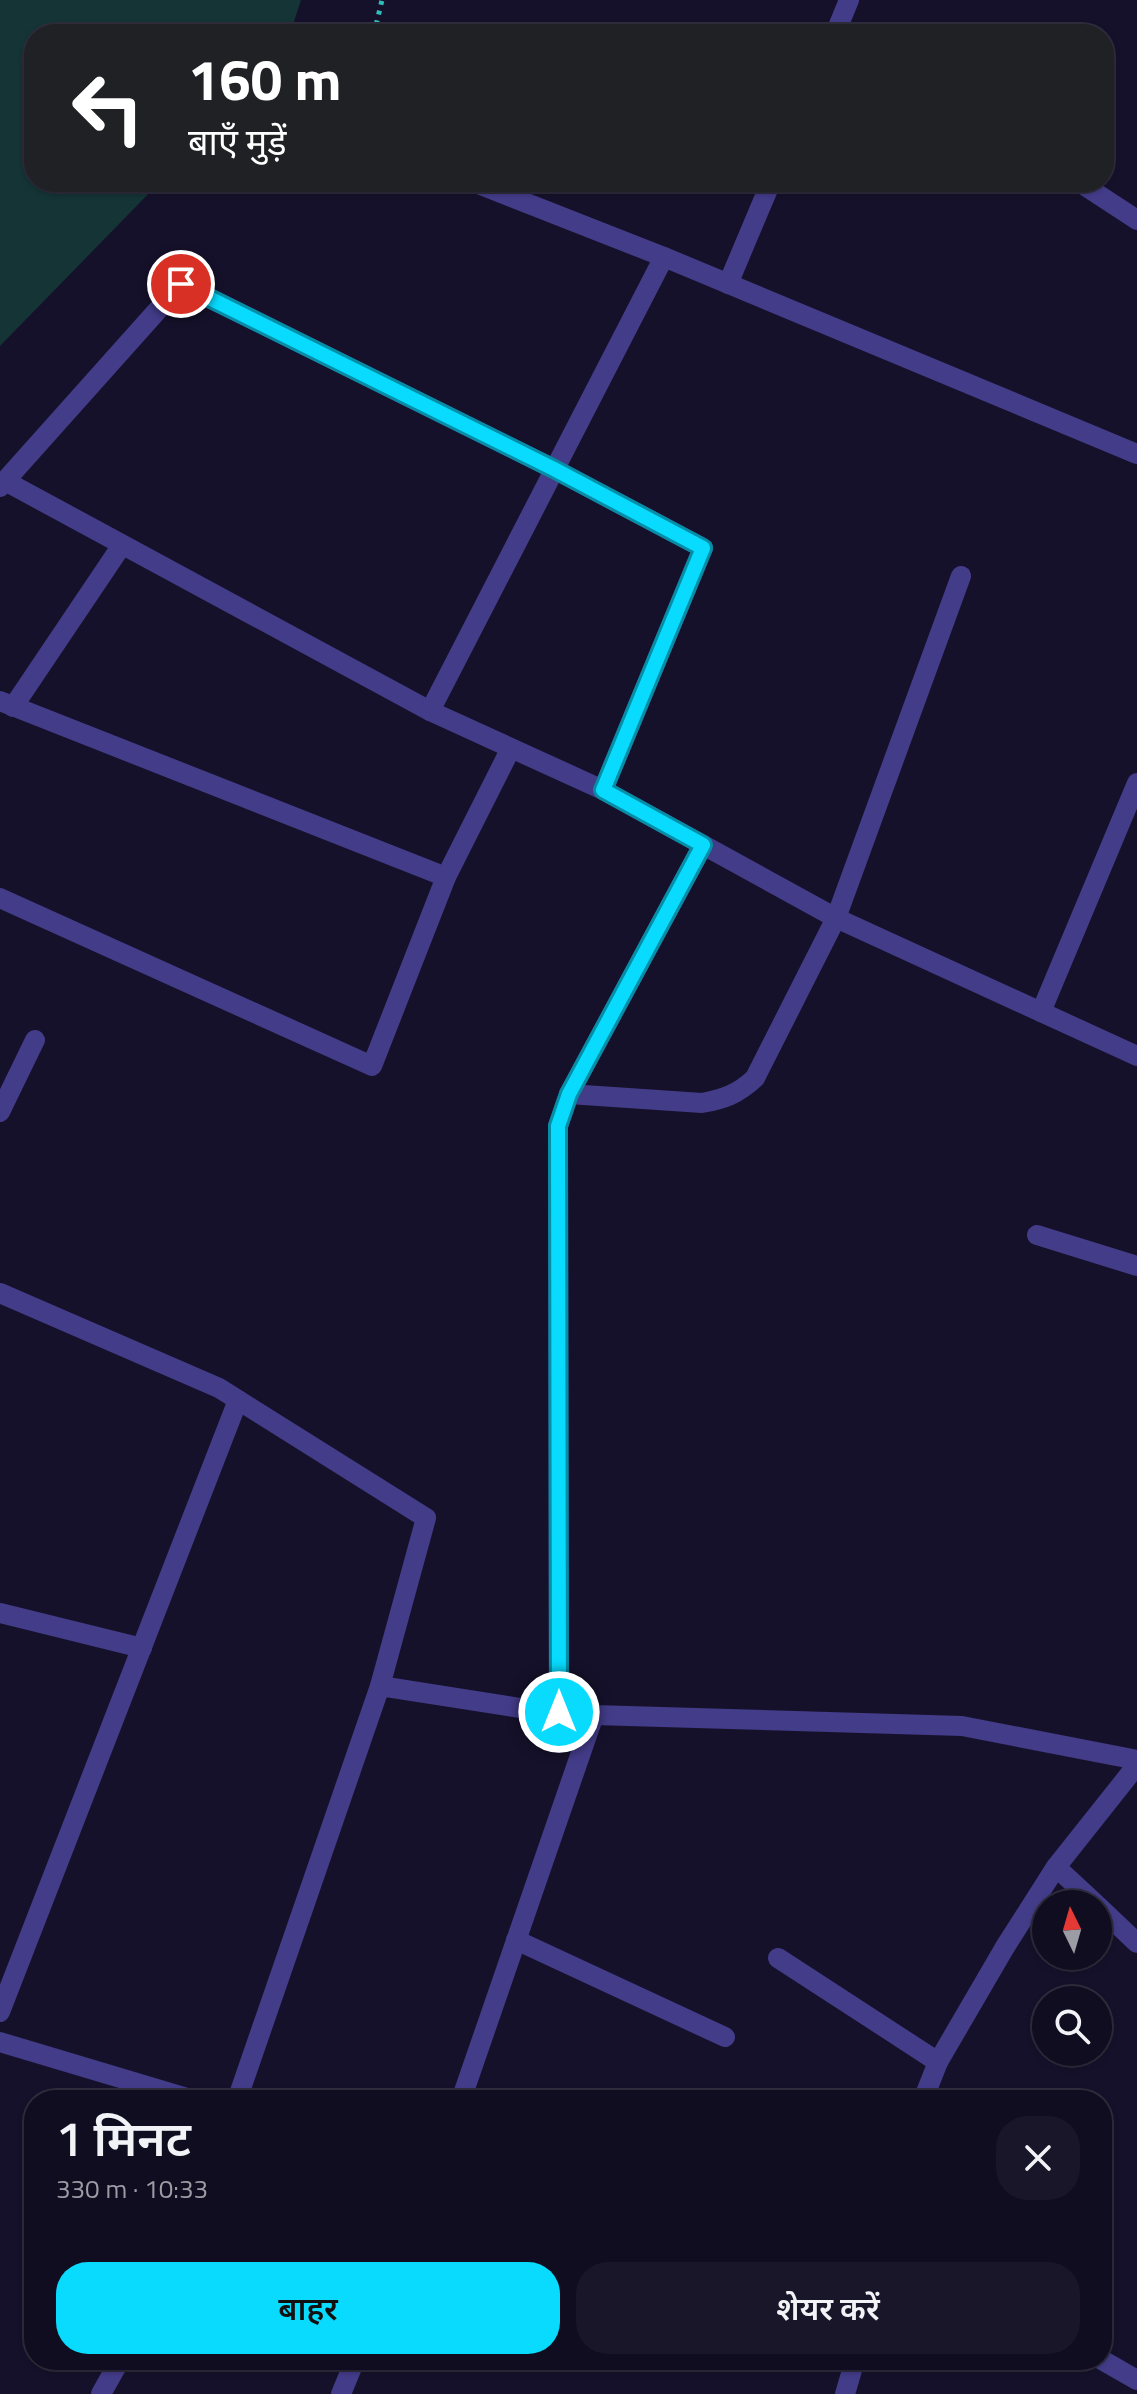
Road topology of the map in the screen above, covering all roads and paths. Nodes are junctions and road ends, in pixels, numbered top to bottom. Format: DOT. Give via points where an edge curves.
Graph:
graph roads {
  1 [pos="382,0"];
  2 [pos="849,0"];
  3 [pos="376,24"];
  4 [pos="839,24"];
  5 [pos="498,192"];
  6 [pos="767,192"];
  7 [pos="1094,192"];
  8 [pos="1137,220"];
  9 [pos="664,257"];
  10 [pos="728,284"];
  11 [pos="1137,454"];
  12 [pos="554,469"];
  13 [pos="2,484"];
  14 [pos="122,545"];
  15 [pos="961,576"];
  16 [pos="6,704"];
  17 [pos="430,711"];
  18 [pos="510,750"];
  19 [pos="1137,783"];
  20 [pos="603,790"];
  21 [pos="703,845"];
  22 [pos="446,877"];
  23 [pos="0,898"];
  24 [pos="836,918"];
  25 [pos="1041,1012"];
  26 [pos="35,1040"];
  27 [pos="1137,1056"];
  28 [pos="569,1094"];
  29 [pos="0,1112"];
  30 [pos="1037,1235"];
  31 [pos="1137,1266"];
  32 [pos="0,1293"];
  33 [pos="238,1400"];
  34 [pos="0,1613"];
  35 [pos="142,1648"];
  36 [pos="380,1686"];
  37 [pos="559,1712"];
  38 [pos="594,1715"];
  39 [pos="1137,1762"];
  40 [pos="1056,1867"];
  41 [pos="1081,1890"];
  42 [pos="1112,1919"];
  43 [pos="516,1940"];
  44 [pos="1137,1943"];
  45 [pos="778,1958"];
  46 [pos="0,2012"];
  47 [pos="725,2037"];
  48 [pos="0,2042"];
  49 [pos="938,2062"];
  50 [pos="161,2090"];
  51 [pos="240,2090"];
  52 [pos="464,2090"];
  53 [pos="927,2090"];
  54 [pos="1112,2366"];
  55 [pos="114,2370"];
  56 [pos="351,2370"];
  57 [pos="852,2370"];
  58 [pos="1137,2380"];
  59 [pos="101,2394"];
  60 [pos="341,2394"];
  61 [pos="845,2394"];
  1 -- 3 [label="path"];
  2 -- 4 [label="street"];
  5 -- 9 [label="street"];
  6 -- 10 [label="street"];
  7 -- 8 [label="street"];
  9 -- 10 [label="street"];
  9 -- 12 [label="street"];
  10 -- 11 [label="street"];
  12 -- 13 [label="street" via="181,284"];
  12 -- 17 [label="street"];
  12 -- 20 [label="street" via="703,548"];
  13 -- 14 [label="street"];
  14 -- 16 [label="street"];
  14 -- 17 [label="street"];
  15 -- 24 [label="street"];
  16 -- 22 [label="street"];
  17 -- 18 [label="street"];
  18 -- 20 [label="street"];
  18 -- 22 [label="street"];
  19 -- 25 [label="street"];
  20 -- 21 [label="street"];
  21 -- 24 [label="street"];
  21 -- 28 [label="street"];
  22 -- 23 [label="street" via="372,1066"];
  24 -- 25 [label="street"];
  24 -- 28 [label="street" via="755,1078 738,1093 702,1103"];
  25 -- 27 [label="street"];
  26 -- 29 [label="street"];
  28 -- 37 [label="street" via="558,1126 557,1152"];
  30 -- 31 [label="street"];
  32 -- 33 [label="street"];
  33 -- 35 [label="street"];
  33 -- 36 [label="street" via="426,1518"];
  34 -- 35 [label="street"];
  35 -- 46 [label="street"];
  36 -- 37 [label="street"];
  36 -- 51 [label="street"];
  37 -- 38 [label="street"];
  38 -- 39 [label="street" via="962,1726"];
  38 -- 43 [label="street"];
  39 -- 40 [label="street"];
  40 -- 41 [label="street"];
  40 -- 49 [label="street"];
  42 -- 44 [label="street"];
  43 -- 47 [label="street"];
  43 -- 52 [label="street"];
  45 -- 49 [label="street"];
  48 -- 50 [label="street"];
  49 -- 53 [label="street"];
  54 -- 58 [label="street"];
  55 -- 59 [label="street"];
  56 -- 60 [label="street"];
  57 -- 61 [label="street"];
}
